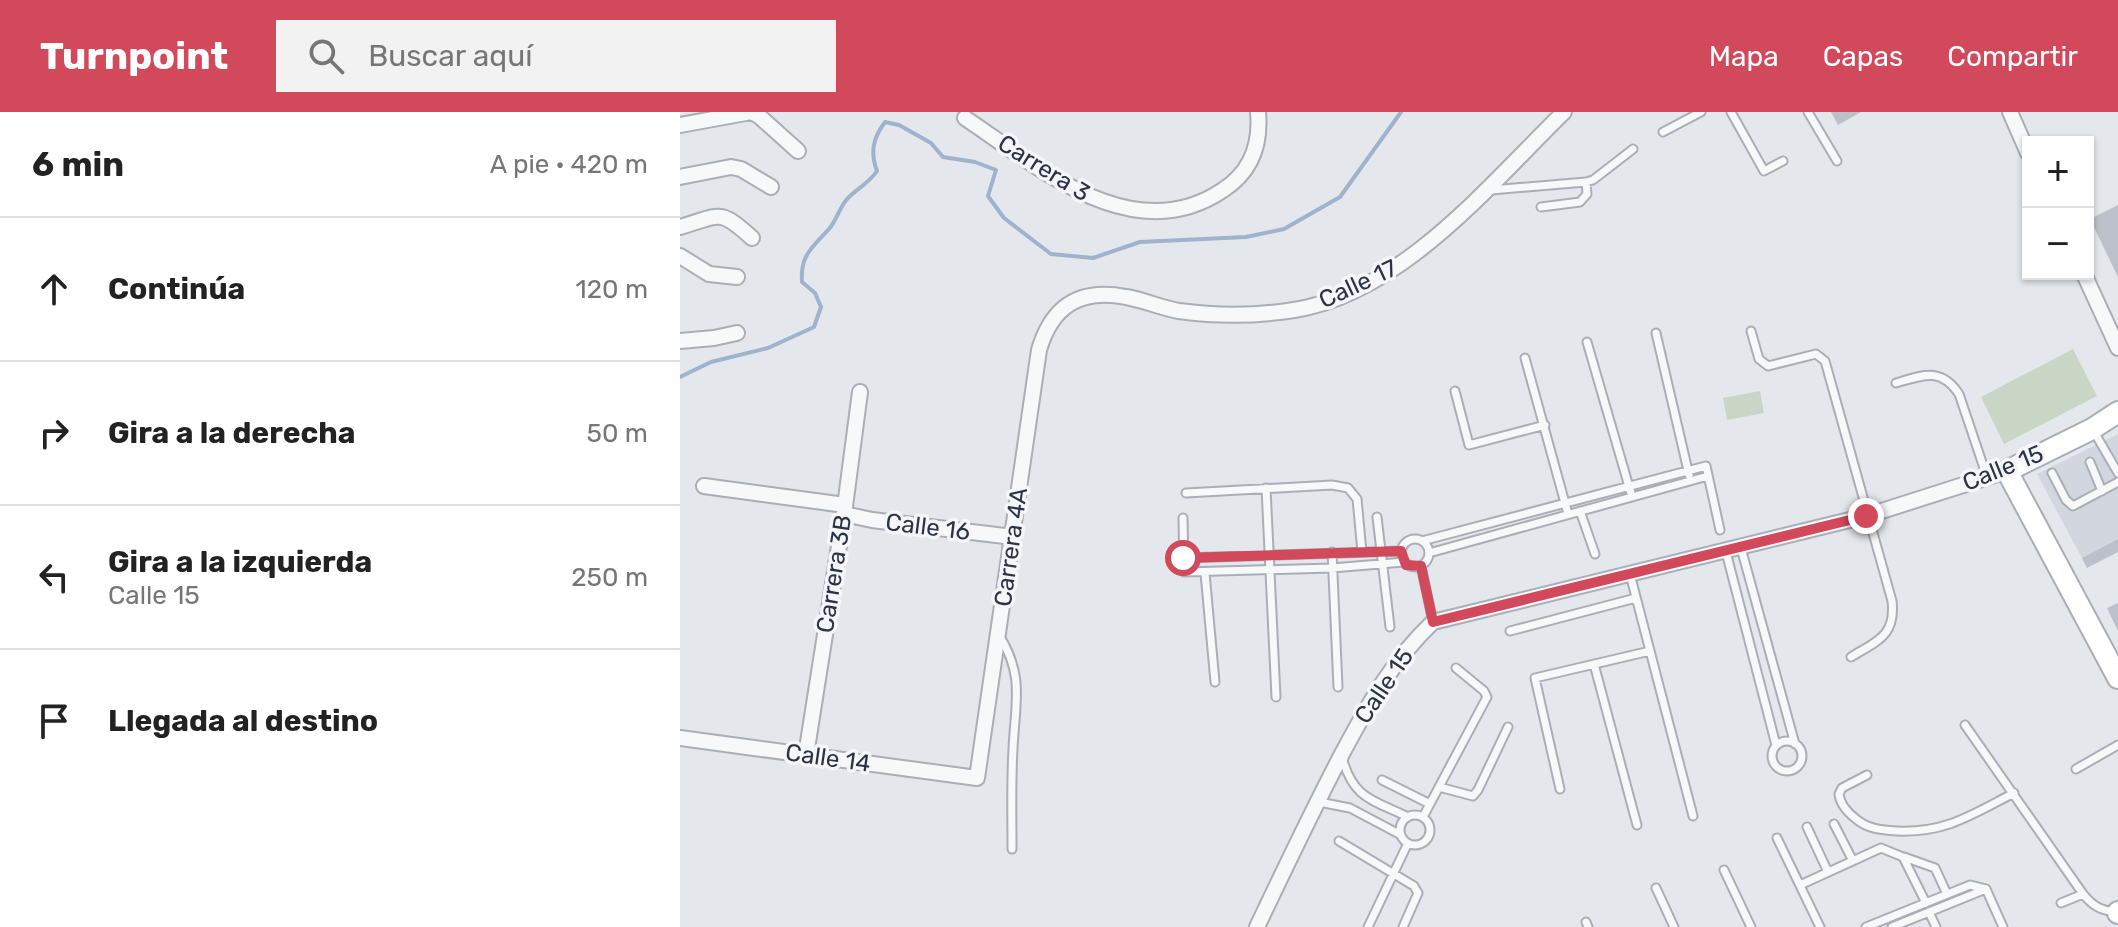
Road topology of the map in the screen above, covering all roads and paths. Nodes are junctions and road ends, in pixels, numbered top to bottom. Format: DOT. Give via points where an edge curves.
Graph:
graph roads {
  1 [pos="1258,112"];
  2 [pos="1564,112"];
  3 [pos="1701,112"];
  4 [pos="1731,112"];
  5 [pos="1808,112"];
  6 [pos="2010,112"];
  7 [pos="716,114"];
  8 [pos="965,118"];
  9 [pos="680,125"];
  10 [pos="1663,132"];
  11 [pos="2022,139"];
  12 [pos="1633,149"];
  13 [pos="798,151"];
  14 [pos="1783,161"];
  15 [pos="1837,161"];
  16 [pos="680,177"];
  17 [pos="1586,182"];
  18 [pos="771,187"];
  19 [pos="1484,190"];
  20 [pos="1541,207"];
  21 [pos="680,227"];
  22 [pos="752,238"];
  23 [pos="680,256"];
  24 [pos="737,277"];
  25 [pos="2087,280"];
  26 [pos="1053,317"];
  27 [pos="1751,331"];
  28 [pos="737,333"];
  29 [pos="1656,333"];
  30 [pos="680,341"];
  31 [pos="1587,342"];
  32 [pos="2118,348"];
  33 [pos="1525,358"];
  34 [pos="1896,383"];
  35 [pos="1455,391"];
  36 [pos="860,392"];
  37 [pos="2118,412"];
  38 [pos="1545,425"];
  39 [pos="2092,429"];
  40 [pos="2090,462"];
  41 [pos="2116,462"];
  42 [pos="1688,471"];
  43 [pos="2007,471"];
  44 [pos="2052,473"];
  45 [pos="2118,473"];
  46 [pos="1708,476"];
  47 [pos="1987,477"];
  48 [pos="1690,481"];
  49 [pos="2118,482"];
  50 [pos="704,486"];
  51 [pos="1630,486"];
  52 [pos="1266,488"];
  53 [pos="2102,491"];
  54 [pos="1186,493"];
  55 [pos="1632,497"];
  56 [pos="1565,503"];
  57 [pos="844,509"];
  58 [pos="1580,511"];
  59 [pos="1568,514"];
  60 [pos="1866,516"];
  61 [pos="1377,517"];
  62 [pos="1183,518"];
  63 [pos="1720,530"];
  64 [pos="1013,537"];
  65 [pos="1422,541"];
  66 [pos="1741,548"];
  67 [pos="1380,551"];
  68 [pos="1401,551"];
  69 [pos="1332,552"];
  70 [pos="1362,552"];
  71 [pos="1726,552"];
  72 [pos="1429,553"];
  73 [pos="1269,554"];
  74 [pos="1595,554"];
  75 [pos="1183,558"];
  76 [pos="1404,562"];
  77 [pos="1383,565"];
  78 [pos="1421,566"];
  79 [pos="1332,568"];
  80 [pos="1270,569"];
  81 [pos="1205,573"];
  82 [pos="1630,574"];
  83 [pos="1636,598"];
  84 [pos="1433,622"];
  85 [pos="1390,627"];
  86 [pos="1510,631"];
  87 [pos="998,634"];
  88 [pos="1650,651"];
  89 [pos="1851,657"];
  90 [pos="1594,664"];
  91 [pos="1456,668"];
  92 [pos="2118,678"];
  93 [pos="1215,682"];
  94 [pos="1338,687"];
  95 [pos="1276,697"];
  96 [pos="1965,725"];
  97 [pos="1508,727"];
  98 [pos="680,738"];
  99 [pos="1795,744"];
  100 [pos="1776,745"];
  101 [pos="2118,745"];
  102 [pos="806,755"];
  103 [pos="1342,755"];
  104 [pos="2076,769"];
  105 [pos="1867,775"];
  106 [pos="977,778"];
  107 [pos="1382,780"];
  108 [pos="1439,787"];
  109 [pos="1560,789"];
  110 [pos="2014,793"];
  111 [pos="1316,802"];
  112 [pos="1430,804"];
  113 [pos="1693,816"];
  114 [pos="1408,817"];
  115 [pos="1423,817"];
  116 [pos="1834,824"];
  117 [pos="1637,825"];
  118 [pos="1807,827"];
  119 [pos="1401,835"];
  120 [pos="1777,838"];
  121 [pos="1339,841"];
  122 [pos="1408,843"];
  123 [pos="1012,849"];
  124 [pos="1903,857"];
  125 [pos="1853,861"];
  126 [pos="1724,870"];
  127 [pos="1828,872"];
  128 [pos="1394,873"];
  129 [pos="1800,885"];
  130 [pos="1656,888"];
  131 [pos="1986,889"];
  132 [pos="1947,894"];
  133 [pos="2083,894"];
  134 [pos="1926,903"];
  135 [pos="2061,903"];
  136 [pos="1929,912"];
  137 [pos="2118,912"];
  138 [pos="1257,927"];
  139 [pos="1368,927"];
  140 [pos="1403,927"];
  141 [pos="1674,927"];
  142 [pos="1751,927"];
  143 [pos="1820,927"];
  144 [pos="1866,927"];
  145 [pos="1892,927"];
  146 [pos="1936,927"];
  147 [pos="2003,927"];
  1 -- 8 [label="street, Carrera 3" via="1255,149 1238,179 1196,204 1159,210 1120,207 1081,194"];
  2 -- 19 [label="street, Calle 17"];
  3 -- 10 [label="lane"];
  4 -- 14 [label="lane" via="1764,171"];
  5 -- 15 [label="lane"];
  6 -- 11 [label="street"];
  7 -- 9 [label="street"];
  7 -- 13 [label="street" via="751,112"];
  12 -- 17 [label="lane"];
  16 -- 18 [label="street" via="731,167"];
  17 -- 19 [label="lane"];
  17 -- 20 [label="lane" via="1587,194 1580,202"];
  19 -- 26 [label="street, Calle 17" via="1401,265 1345,296 1258,314 1190,312 1128,297 1091,295"];
  21 -- 22 [label="street" via="727,217"];
  23 -- 24 [label="street" via="709,274"];
  25 -- 32 [label="street"];
  26 -- 64 [label="street, Carrera 4A" via="1039,350"];
  27 -- 60 [label="lane" via="1759,359 1768,366 1816,354 1825,361"];
  28 -- 30 [label="street"];
  29 -- 42 [label="lane"];
  31 -- 51 [label="lane"];
  33 -- 38 [label="lane"];
  34 -- 47 [label="lane" via="1925,375 1952,384"];
  35 -- 38 [label="lane" via="1469,445"];
  36 -- 57 [label="street, Carrera 3B"];
  37 -- 39 [label="main road, Calle 15"];
  38 -- 56 [label="lane"];
  39 -- 41 [label="lane"];
  39 -- 43 [label="main road, Calle 15"];
  40 -- 53 [label="lane"];
  41 -- 45 [label="lane"];
  42 -- 46 [label="lane" via="1706,466"];
  42 -- 48 [label="lane"];
  42 -- 51 [label="lane"];
  43 -- 47 [label="street, Calle 15"];
  43 -- 92 [label="main road"];
  44 -- 53 [label="lane" via="2073,506"];
  46 -- 48 [label="lane"];
  46 -- 63 [label="lane"];
  47 -- 60 [label="street, Calle 15"];
  48 -- 55 [label="lane"];
  49 -- 53 [label="lane"];
  50 -- 57 [label="street, Calle 16"];
  51 -- 55 [label="lane"];
  51 -- 56 [label="lane"];
  52 -- 54 [label="lane"];
  52 -- 70 [label="lane" via="1348,488 1357,499"];
  52 -- 73 [label="lane"];
  55 -- 58 [label="lane"];
  56 -- 59 [label="lane"];
  56 -- 65 [label="lane"];
  57 -- 64 [label="street, Calle 16" via="872,520"];
  57 -- 102 [label="street, Carrera 3B"];
  58 -- 59 [label="lane"];
  58 -- 74 [label="lane"];
  59 -- 72 [label="lane"];
  60 -- 66 [label="street, Calle 15"];
  60 -- 89 [label="lane" via="1894,618 1887,633"];
  61 -- 67 [label="lane"];
  62 -- 75 [label="lane"];
  64 -- 87 [label="street, Carrera 4A"];
  65 -- 68 [label="lane" via="1409,540"];
  65 -- 72 [label="lane"];
  66 -- 71 [label="street, Calle 15"];
  66 -- 99 [label="lane"];
  67 -- 68 [label="lane"];
  67 -- 70 [label="lane"];
  67 -- 77 [label="lane"];
  68 -- 76 [label="lane"];
  69 -- 70 [label="lane"];
  69 -- 73 [label="lane"];
  69 -- 79 [label="lane"];
  71 -- 82 [label="street, Calle 15"];
  71 -- 100 [label="lane"];
  72 -- 78 [label="lane"];
  73 -- 75 [label="lane"];
  73 -- 80 [label="lane"];
  75 -- 81 [label="lane" via="1184,572"];
  76 -- 77 [label="lane"];
  76 -- 78 [label="lane"];
  77 -- 79 [label="lane"];
  77 -- 85 [label="lane"];
  78 -- 84 [label="lane"];
  79 -- 80 [label="lane"];
  79 -- 94 [label="lane"];
  80 -- 81 [label="lane"];
  80 -- 95 [label="lane"];
  81 -- 93 [label="lane"];
  82 -- 83 [label="lane"];
  82 -- 84 [label="street, Calle 15"];
  83 -- 86 [label="lane"];
  83 -- 88 [label="lane"];
  84 -- 103 [label="street, Calle 15" via="1387,673"];
  87 -- 106 [label="street, Carrera 4A"];
  87 -- 123 [label="lane" via="1011,655 1017,685"];
  88 -- 90 [label="lane"];
  88 -- 113 [label="lane"];
  90 -- 109 [label="lane" via="1535,678"];
  90 -- 117 [label="lane"];
  91 -- 108 [label="lane" via="1487,697"];
  96 -- 110 [label="lane"];
  97 -- 108 [label="lane" via="1473,796"];
  98 -- 102 [label="street, Calle 14"];
  99 -- 100 [label="lane"];
  99 -- 100 [label="lane" via="1800,764 1788,772 1772,760"];
  101 -- 104 [label="lane"];
  102 -- 106 [label="street, Calle 14"];
  103 -- 111 [label="street, Calle 15"];
  103 -- 114 [label="lane" via="1357,790"];
  105 -- 110 [label="lane" via="1842,788 1840,801 1863,825 1879,830 1925,832 1954,824"];
  107 -- 112 [label="lane"];
  108 -- 112 [label="lane"];
  110 -- 133 [label="lane"];
  111 -- 119 [label="lane" via="1350,808"];
  111 -- 138 [label="street, Calle 15"];
  112 -- 115 [label="lane"];
  114 -- 115 [label="lane"];
  114 -- 119 [label="lane"];
  115 -- 122 [label="lane" via="1430,835 1418,845"];
  116 -- 125 [label="lane"];
  118 -- 127 [label="lane"];
  119 -- 122 [label="lane"];
  120 -- 129 [label="lane"];
  121 -- 128 [label="lane"];
  122 -- 128 [label="lane"];
  124 -- 125 [label="lane" via="1881,848"];
  124 -- 132 [label="lane" via="1935,868"];
  124 -- 134 [label="lane"];
  125 -- 127 [label="lane"];
  126 -- 142 [label="lane"];
  127 -- 129 [label="lane"];
  128 -- 139 [label="lane"];
  128 -- 140 [label="lane" via="1418,893"];
  129 -- 143 [label="lane"];
  130 -- 141 [label="lane"];
  131 -- 132 [label="lane" via="1970,885"];
  131 -- 136 [label="lane"];
  131 -- 147 [label="lane"];
  132 -- 134 [label="lane"];
  133 -- 135 [label="lane"];
  133 -- 137 [label="lane" via="2103,911"];
  134 -- 144 [label="lane"];
  136 -- 145 [label="lane"];
  136 -- 146 [label="lane"];
}
